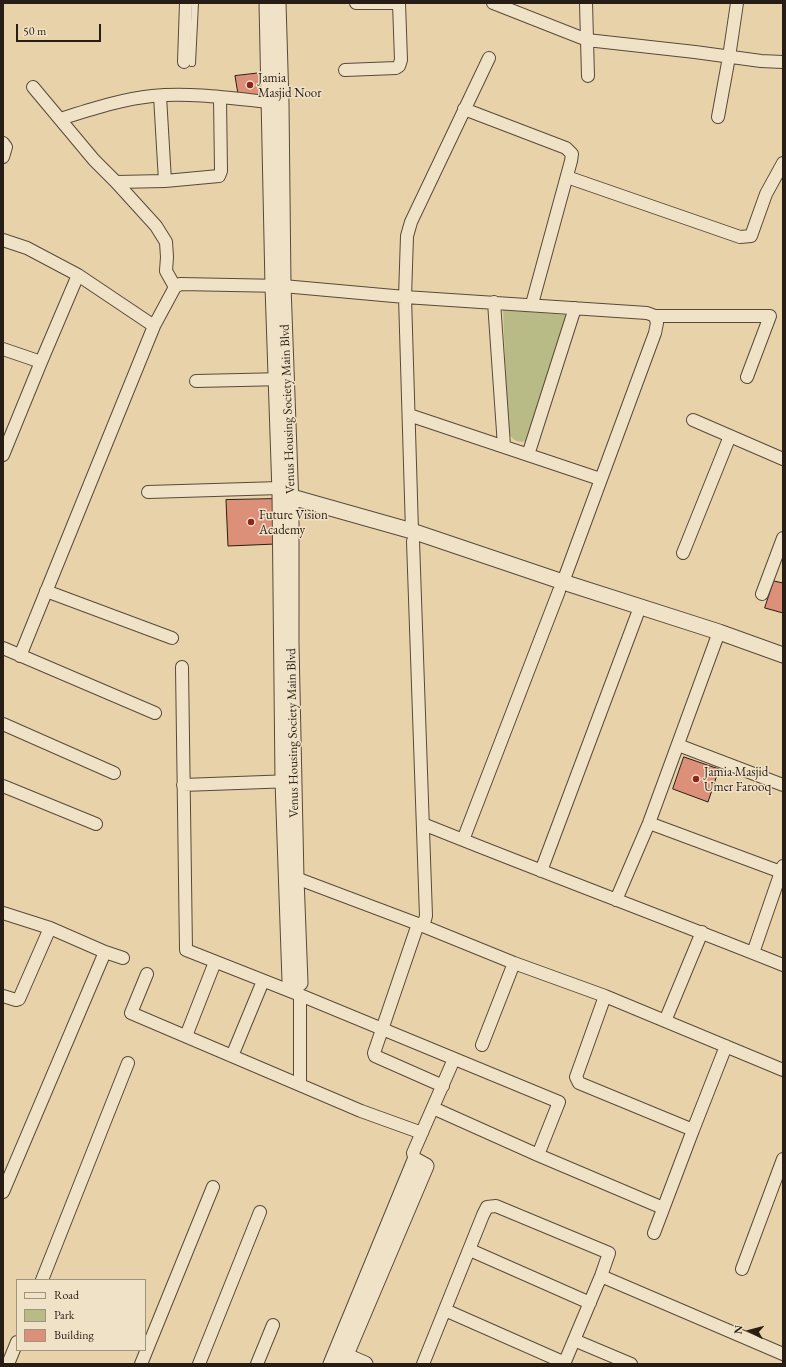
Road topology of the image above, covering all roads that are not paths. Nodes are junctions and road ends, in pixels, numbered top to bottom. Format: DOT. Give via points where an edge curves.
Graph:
graph roads {
  1 [pos="186,3"];
  2 [pos="195,3"];
  3 [pos="267,3"];
  4 [pos="278,3"];
  5 [pos="356,3"];
  6 [pos="399,3"];
  7 [pos="493,3"];
  8 [pos="586,3"];
  9 [pos="737,3"];
  10 [pos="587,40"];
  11 [pos="729,57"];
  12 [pos="489,58"];
  13 [pos="188,62"];
  14 [pos="783,62"];
  15 [pos="345,70"];
  16 [pos="588,76"];
  17 [pos="33,87"];
  18 [pos="160,96"];
  19 [pos="220,98"];
  20 [pos="275,102"];
  21 [pos="464,110"];
  22 [pos="718,117"];
  23 [pos="60,118"];
  24 [pos="3,143"];
  25 [pos="3,157"];
  26 [pos="783,162"];
  27 [pos="567,177"];
  28 [pos="165,181"];
  29 [pos="116,182"];
  30 [pos="3,240"];
  31 [pos="78,275"];
  32 [pos="278,286"];
  33 [pos="175,287"];
  34 [pos="405,297"];
  35 [pos="494,302"];
  36 [pos="532,304"];
  37 [pos="575,308"];
  38 [pos="655,316"];
  39 [pos="154,326"];
  40 [pos="3,350"];
  41 [pos="41,362"];
  42 [pos="747,377"];
  43 [pos="282,380"];
  44 [pos="196,381"];
  45 [pos="409,415"];
  46 [pos="693,420"];
  47 [pos="730,436"];
  48 [pos="504,446"];
  49 [pos="3,455"];
  50 [pos="528,455"];
  51 [pos="783,459"];
  52 [pos="600,479"];
  53 [pos="148,492"];
  54 [pos="284,497"];
  55 [pos="413,536"];
  56 [pos="783,538"];
  57 [pos="683,553"];
  58 [pos="561,586"];
  59 [pos="46,591"];
  60 [pos="762,594"];
  61 [pos="639,611"];
  62 [pos="718,636"];
  63 [pos="172,638"];
  64 [pos="3,648"];
  65 [pos="783,655"];
  66 [pos="20,656"];
  67 [pos="783,664"];
  68 [pos="182,667"];
  69 [pos="154,713"];
  70 [pos="3,724"];
  71 [pos="678,745"];
  72 [pos="114,773"];
  73 [pos="289,781"];
  74 [pos="183,785"];
  75 [pos="783,785"];
  76 [pos="3,786"];
  77 [pos="649,823"];
  78 [pos="96,824"];
  79 [pos="423,824"];
  80 [pos="464,840"];
  81 [pos="782,869"];
  82 [pos="541,871"];
  83 [pos="291,876"];
  84 [pos="616,900"];
  85 [pos="3,913"];
  86 [pos="421,925"];
  87 [pos="50,928"];
  88 [pos="702,932"];
  89 [pos="105,952"];
  90 [pos="753,954"];
  91 [pos="123,958"];
  92 [pos="215,962"];
  93 [pos="514,963"];
  94 [pos="783,965"];
  95 [pos="147,974"];
  96 [pos="263,980"];
  97 [pos="297,986"];
  98 [pos="3,996"];
  99 [pos="605,996"];
  100 [pos="665,1020"];
  101 [pos="381,1029"];
  102 [pos="186,1036"];
  103 [pos="482,1045"];
  104 [pos="726,1046"];
  105 [pos="232,1056"];
  106 [pos="454,1059"];
  107 [pos="128,1063"];
  108 [pos="783,1070"];
  109 [pos="300,1085"];
  110 [pos="443,1086"];
  111 [pos="434,1108"];
  112 [pos="693,1130"];
  113 [pos="422,1133"];
  114 [pos="538,1155"];
  115 [pos="783,1159"];
  116 [pos="415,1160"];
  117 [pos="213,1188"];
  118 [pos="3,1192"];
  119 [pos="663,1208"];
  120 [pos="260,1212"];
  121 [pos="654,1233"];
  122 [pos="470,1250"];
  123 [pos="742,1268"];
  124 [pos="601,1276"];
  125 [pos="42,1279"];
  126 [pos="590,1303"];
  127 [pos="445,1310"];
  128 [pos="273,1325"];
  129 [pos="574,1340"];
  130 [pos="16,1344"];
  131 [pos="783,1354"];
  132 [pos="339,1359"];
  133 [pos="8,1364"];
  134 [pos="141,1364"];
  135 [pos="199,1364"];
  136 [pos="258,1364"];
  137 [pos="365,1364"];
  138 [pos="423,1364"];
  139 [pos="564,1364"];
  140 [pos="631,1364"];
  1 -- 13 [label="street"];
  2 -- 13 [label="lane"];
  3 -- 20 [label="street, Venus Housing Society Main Blvd"];
  4 -- 20 [label="street, Venus Housing Society Main Blvd"];
  5 -- 6 [label="street"];
  6 -- 15 [label="street" via="400,66"];
  7 -- 10 [label="street"];
  8 -- 10 [label="street"];
  9 -- 11 [label="street"];
  10 -- 11 [label="street"];
  10 -- 16 [label="street"];
  11 -- 14 [label="street"];
  11 -- 22 [label="street"];
  12 -- 21 [label="street"];
  17 -- 23 [label="street"];
  18 -- 19 [label="street"];
  18 -- 23 [label="street" via="118,103"];
  18 -- 28 [label="street"];
  19 -- 20 [label="street"];
  19 -- 28 [label="street" via="219,176"];
  20 -- 32 [label="street, Venus Housing Society Main Blvd"];
  21 -- 27 [label="street" via="566,148 572,154"];
  21 -- 34 [label="street" via="411,222 407,236"];
  23 -- 29 [label="street" via="94,160"];
  24 -- 25 [label="street" via="6,147"];
  26 -- 27 [label="street" via="766,194 751,236 740,237"];
  27 -- 36 [label="street"];
  28 -- 29 [label="street"];
  29 -- 33 [label="street" via="156,226 166,242 166,271"];
  30 -- 31 [label="street" via="27,248"];
  31 -- 39 [label="street"];
  31 -- 41 [label="street"];
  32 -- 33 [label="street" via="202,283 180,284"];
  32 -- 34 [label="street"];
  32 -- 43 [label="street, Venus Housing Society Main Blvd"];
  33 -- 39 [label="street"];
  34 -- 35 [label="street"];
  34 -- 45 [label="street"];
  35 -- 36 [label="street"];
  35 -- 48 [label="street"];
  36 -- 37 [label="street"];
  37 -- 38 [label="street" via="647,313"];
  37 -- 50 [label="street"];
  38 -- 42 [label="street" via="770,316"];
  38 -- 52 [label="street" via="655,333"];
  39 -- 59 [label="street"];
  40 -- 41 [label="street"];
  41 -- 49 [label="street"];
  43 -- 44 [label="street"];
  43 -- 54 [label="street, Venus Housing Society Main Blvd"];
  45 -- 48 [label="street"];
  45 -- 55 [label="street"];
  46 -- 47 [label="street"];
  47 -- 51 [label="street"];
  47 -- 57 [label="street"];
  48 -- 50 [label="street"];
  50 -- 52 [label="street"];
  52 -- 58 [label="street"];
  53 -- 54 [label="street"];
  54 -- 55 [label="street"];
  54 -- 73 [label="street, Venus Housing Society Main Blvd" via="291,644"];
  55 -- 58 [label="street"];
  55 -- 79 [label="street"];
  56 -- 60 [label="street"];
  58 -- 61 [label="street"];
  58 -- 80 [label="street"];
  59 -- 63 [label="street"];
  59 -- 66 [label="street"];
  61 -- 62 [label="street"];
  61 -- 82 [label="street"];
  62 -- 65 [label="street"];
  62 -- 67 [label="street"];
  62 -- 71 [label="street"];
  64 -- 66 [label="street"];
  66 -- 69 [label="street"];
  68 -- 74 [label="street"];
  70 -- 72 [label="street"];
  71 -- 75 [label="street"];
  71 -- 77 [label="street"];
  73 -- 74 [label="street"];
  73 -- 83 [label="street, Venus Housing Society Main Blvd"];
  74 -- 92 [label="street" via="186,950"];
  76 -- 78 [label="street"];
  77 -- 81 [label="street"];
  77 -- 84 [label="street"];
  79 -- 80 [label="street"];
  79 -- 86 [label="street" via="426,916"];
  80 -- 82 [label="street"];
  81 -- 90 [label="street"];
  82 -- 84 [label="street"];
  83 -- 86 [label="street"];
  83 -- 97 [label="street, Venus Housing Society Main Blvd"];
  84 -- 88 [label="street"];
  85 -- 87 [label="street"];
  86 -- 93 [label="street"];
  86 -- 101 [label="street"];
  87 -- 89 [label="street"];
  87 -- 98 [label="street" via="18,999"];
  88 -- 90 [label="street"];
  88 -- 100 [label="street"];
  89 -- 91 [label="street"];
  89 -- 118 [label="street"];
  90 -- 94 [label="street"];
  92 -- 96 [label="street"];
  92 -- 102 [label="street"];
  93 -- 99 [label="street"];
  93 -- 103 [label="street"];
  95 -- 102 [label="street" via="132,1013"];
  96 -- 97 [label="street"];
  96 -- 105 [label="street"];
  97 -- 101 [label="street"];
  97 -- 109 [label="street"];
  99 -- 100 [label="street"];
  99 -- 112 [label="street" via="576,1077 579,1083"];
  100 -- 104 [label="street"];
  101 -- 106 [label="street"];
  101 -- 110 [label="street" via="375,1056"];
  102 -- 105 [label="street"];
  104 -- 108 [label="street"];
  104 -- 112 [label="street"];
  105 -- 109 [label="street"];
  106 -- 110 [label="street"];
  106 -- 114 [label="street" via="559,1102"];
  107 -- 125 [label="street"];
  109 -- 113 [label="street"];
  110 -- 111 [label="street"];
  111 -- 113 [label="street"];
  111 -- 114 [label="street"];
  112 -- 119 [label="street"];
  113 -- 116 [label="street" via="413,1153"];
  114 -- 119 [label="street"];
  115 -- 123 [label="street"];
  116 -- 132 [label="street"];
  117 -- 134 [label="street"];
  119 -- 121 [label="street"];
  120 -- 135 [label="street"];
  122 -- 124 [label="street" via="487,1207 496,1206 609,1253"];
  122 -- 126 [label="street"];
  122 -- 127 [label="street"];
  124 -- 126 [label="street"];
  124 -- 131 [label="street"];
  126 -- 129 [label="street"];
  127 -- 138 [label="street"];
  127 -- 139 [label="street"];
  128 -- 136 [label="street"];
  129 -- 139 [label="street"];
  129 -- 140 [label="street"];
  130 -- 133 [label="street"];
  132 -- 137 [label="street"];
}
